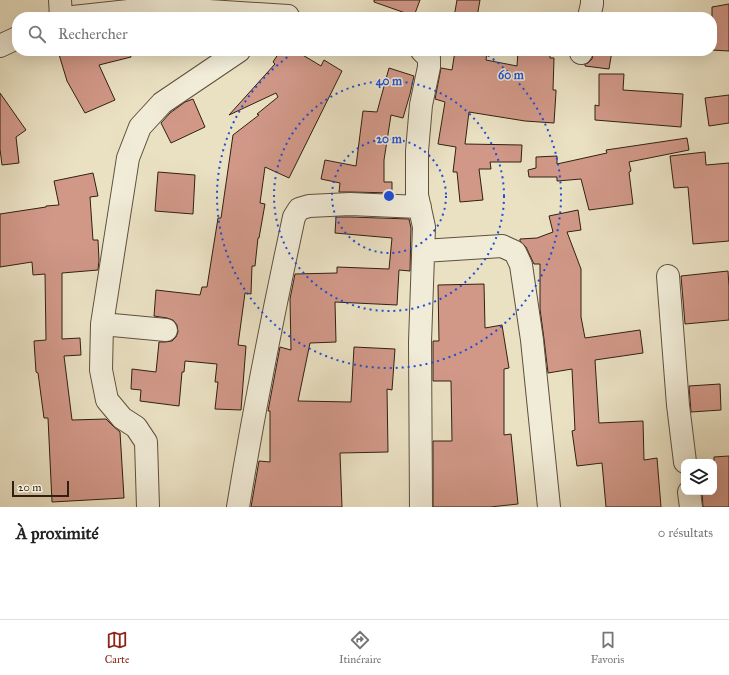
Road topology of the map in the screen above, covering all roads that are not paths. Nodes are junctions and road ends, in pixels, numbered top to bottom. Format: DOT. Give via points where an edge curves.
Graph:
graph roads {
  1 [pos="60,0"];
  2 [pos="592,0"];
  3 [pos="61,12"];
  4 [pos="119,12"];
  5 [pos="291,12"];
  6 [pos="591,12"];
  7 [pos="12,40"];
  8 [pos="0,46"];
  9 [pos="231,56"];
  10 [pos="427,56"];
  11 [pos="420,206"];
  12 [pos="423,251"];
  13 [pos="668,276"];
  14 [pos="102,324"];
  15 [pos="166,330"];
  16 [pos="685,459"];
  17 [pos="689,495"];
  18 [pos="148,507"];
  19 [pos="238,507"];
  20 [pos="422,507"];
  21 [pos="549,507"];
  22 [pos="690,507"];
  1 -- 3 [label="street"];
  2 -- 6 [label="street"];
  4 -- 5 [label="street"];
  7 -- 8 [label="street"];
  9 -- 14 [label="street" via="162,103 140,127 128,158"];
  10 -- 11 [label="street" via="429,67 421,105 417,151 417,195"];
  11 -- 12 [label="street" via="424,227"];
  11 -- 19 [label="street" via="309,206 299,209 294,217"];
  12 -- 20 [label="street" via="420,342"];
  12 -- 21 [label="street" via="502,246 515,252 521,265 532,340"];
  13 -- 16 [label="street"];
  14 -- 15 [label="street"];
  14 -- 18 [label="street" via="101,370 107,400 122,418 136,427 146,442"];
  17 -- 22 [label="street"];
}
